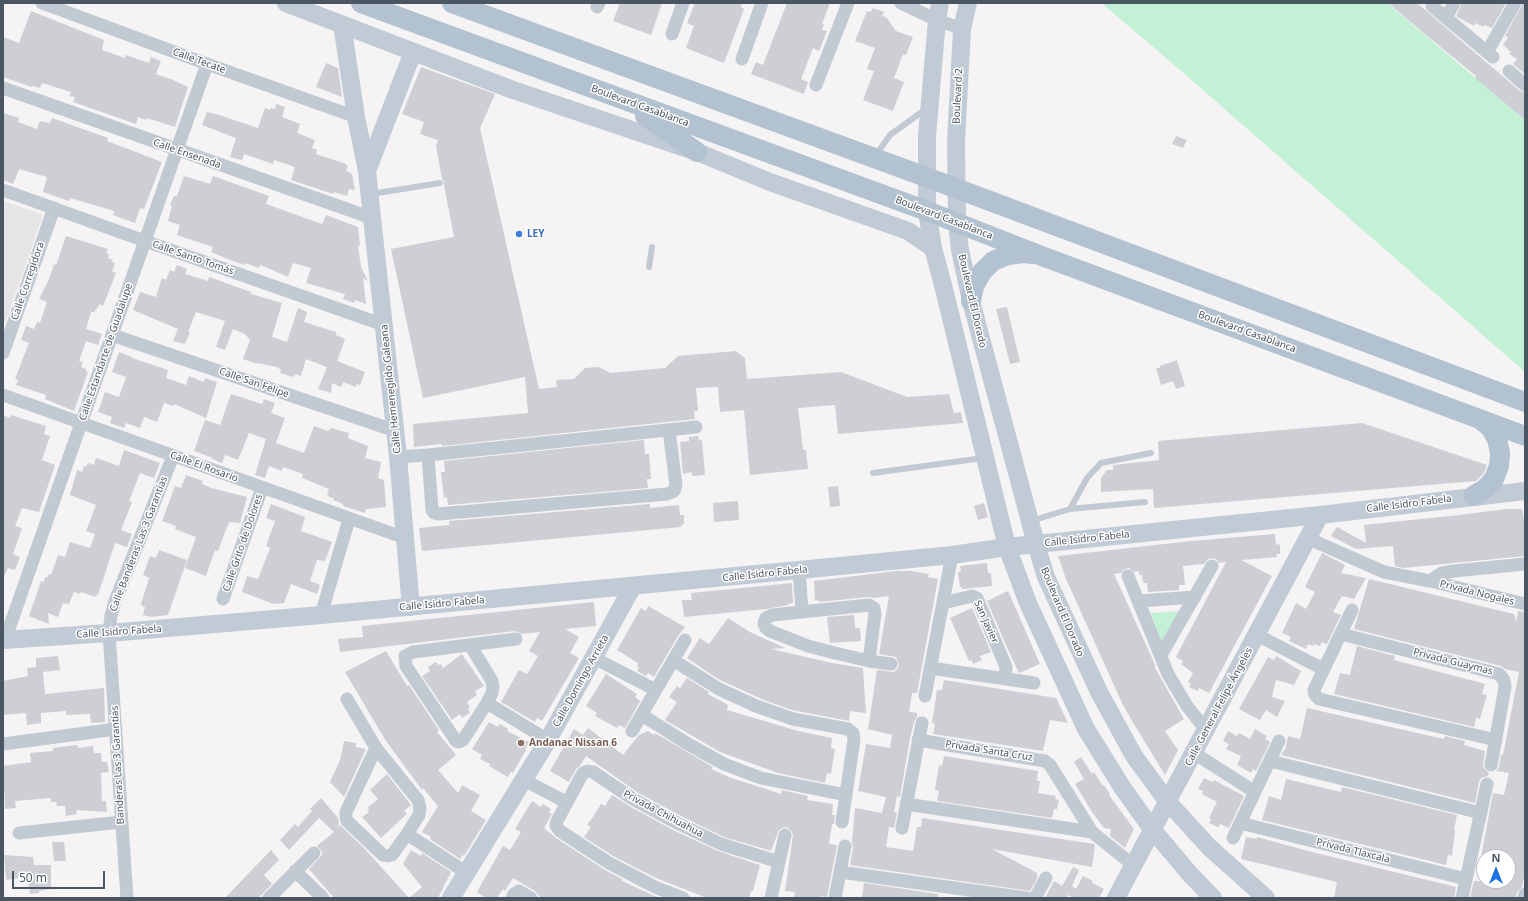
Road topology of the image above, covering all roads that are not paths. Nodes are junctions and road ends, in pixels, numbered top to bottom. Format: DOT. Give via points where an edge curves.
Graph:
graph roads {
  1 [pos="42,3"];
  2 [pos="286,3"];
  3 [pos="361,3"];
  4 [pos="452,3"];
  5 [pos="683,3"];
  6 [pos="762,3"];
  7 [pos="848,3"];
  8 [pos="901,3"];
  9 [pos="968,3"];
  10 [pos="1454,3"];
  11 [pos="1515,3"];
  12 [pos="1432,6"];
  13 [pos="938,12"];
  14 [pos="1446,18"];
  15 [pos="342,24"];
  16 [pos="962,29"];
  17 [pos="672,34"];
  18 [pos="413,52"];
  19 [pos="742,59"];
  20 [pos="207,64"];
  21 [pos="1509,71"];
  22 [pos="816,85"];
  23 [pos="1525,85"];
  24 [pos="3,88"];
  25 [pos="620,99"];
  26 [pos="929,107"];
  27 [pos="356,117"];
  28 [pos="177,150"];
  29 [pos="697,152"];
  30 [pos="875,158"];
  31 [pos="367,171"];
  32 [pos="926,177"];
  33 [pos="440,183"];
  34 [pos="3,190"];
  35 [pos="956,190"];
  36 [pos="369,195"];
  37 [pos="54,208"];
  38 [pos="926,211"];
  39 [pos="372,218"];
  40 [pos="957,223"];
  41 [pos="145,241"];
  42 [pos="652,247"];
  43 [pos="933,248"];
  44 [pos="1039,255"];
  45 [pos="649,267"];
  46 [pos="971,301"];
  47 [pos="384,324"];
  48 [pos="112,335"];
  49 [pos="3,353"];
  50 [pos="3,395"];
  51 [pos="1525,402"];
  52 [pos="1479,419"];
  53 [pos="81,422"];
  54 [pos="696,427"];
  55 [pos="669,430"];
  56 [pos="396,431"];
  57 [pos="1525,436"];
  58 [pos="1151,453"];
  59 [pos="428,455"];
  60 [pos="173,456"];
  61 [pos="398,457"];
  62 [pos="986,458"];
  63 [pos="873,473"];
  64 [pos="262,488"];
  65 [pos="1525,491"];
  66 [pos="1473,496"];
  67 [pos="1145,502"];
  68 [pos="1070,509"];
  69 [pos="1320,515"];
  70 [pos="349,519"];
  71 [pos="1030,522"];
  72 [pos="404,538"];
  73 [pos="1307,538"];
  74 [pos="1036,544"];
  75 [pos="1007,547"];
  76 [pos="952,555"];
  77 [pos="1525,564"];
  78 [pos="1212,566"];
  79 [pos="799,570"];
  80 [pos="1128,576"];
  81 [pos="1430,581"];
  82 [pos="633,586"];
  83 [pos="1195,597"];
  84 [pos="223,599"];
  85 [pos="1139,601"];
  86 [pos="943,603"];
  87 [pos="1525,604"];
  88 [pos="411,607"];
  89 [pos="1352,610"];
  90 [pos="802,611"];
  91 [pos="321,615"];
  92 [pos="109,633"];
  93 [pos="1341,634"];
  94 [pos="1257,635"];
  95 [pos="516,639"];
  96 [pos="4,640"];
  97 [pos="685,640"];
  98 [pos="470,645"];
  99 [pos="1162,655"];
  100 [pos="594,658"];
  101 [pos="673,660"];
  102 [pos="869,660"];
  103 [pos="891,664"];
  104 [pos="930,668"];
  105 [pos="1323,669"];
  106 [pos="1005,678"];
  107 [pos="1034,683"];
  108 [pos="656,690"];
  109 [pos="925,696"];
  110 [pos="347,699"];
  111 [pos="486,703"];
  112 [pos="642,715"];
  113 [pos="922,723"];
  114 [pos="116,729"];
  115 [pos="1206,730"];
  116 [pos="632,731"];
  117 [pos="548,740"];
  118 [pos="918,740"];
  119 [pos="1496,740"];
  120 [pos="1279,741"];
  121 [pos="3,744"];
  122 [pos="376,748"];
  123 [pos="1194,752"];
  124 [pos="1270,761"];
  125 [pos="1491,765"];
  126 [pos="524,780"];
  127 [pos="1487,784"];
  128 [pos="1255,792"];
  129 [pos="846,795"];
  130 [pos="1167,801"];
  131 [pos="566,802"];
  132 [pos="906,804"];
  133 [pos="1481,813"];
  134 [pos="121,822"];
  135 [pos="842,822"];
  136 [pos="1240,823"];
  137 [pos="902,828"];
  138 [pos="1152,830"];
  139 [pos="1092,832"];
  140 [pos="19,833"];
  141 [pos="407,834"];
  142 [pos="785,835"];
  143 [pos="1233,838"];
  144 [pos="845,846"];
  145 [pos="314,853"];
  146 [pos="779,862"];
  147 [pos="1133,865"];
  148 [pos="296,871"];
  149 [pos="840,872"];
  150 [pos="467,873"];
  151 [pos="1046,878"];
  152 [pos="1466,879"];
  153 [pos="1525,894"];
  154 [pos="126,898"];
  155 [pos="269,898"];
  156 [pos="323,898"];
  157 [pos="452,898"];
  158 [pos="512,898"];
  159 [pos="531,898"];
  160 [pos="683,898"];
  161 [pos="771,898"];
  162 [pos="834,898"];
  163 [pos="1026,898"];
  164 [pos="1035,898"];
  165 [pos="1116,898"];
  166 [pos="1213,898"];
  167 [pos="1266,898"];
  168 [pos="1462,898"];
  169 [pos="1524,898"];
  1 -- 20 [label="street, Calle Tecate"];
  2 -- 15 [label="street"];
  3 -- 25 [label="main road, Boulevard Casablanca"];
  4 -- 30 [label="main road"];
  5 -- 17 [label="street"];
  6 -- 19 [label="street"];
  7 -- 22 [label="street"];
  8 -- 13 [label="street"];
  9 -- 16 [label="street, Boulevard 2"];
  10 -- 14 [label="street"];
  11 -- 14 [label="street" via="1490,54"];
  12 -- 14 [label="street"];
  13 -- 16 [label="street"];
  13 -- 26 [label="street"];
  15 -- 18 [label="street"];
  15 -- 27 [label="street, Calle Hemenegildo Galeana"];
  16 -- 35 [label="street, Boulevard 2"];
  18 -- 29 [label="street" via="513,90"];
  18 -- 31 [label="street, Calle Hemenegildo Galeana"];
  20 -- 27 [label="street, Calle Tecate"];
  20 -- 28 [label="street, Calle Estandarte de Guadalupe"];
  21 -- 23 [label="street"];
  24 -- 28 [label="street, Calle Ensenada"];
  25 -- 29 [label="main road"];
  25 -- 38 [label="main road, Boulevard Casablanca"];
  26 -- 30 [label="lane" via="890,135"];
  26 -- 32 [label="street"];
  27 -- 31 [label="street, Calle Hemenegildo Galeana"];
  28 -- 39 [label="street, Calle Ensenada"];
  28 -- 41 [label="street, Calle Estandarte de Guadalupe"];
  29 -- 43 [label="street" via="770,182 908,231"];
  30 -- 32 [label="main road"];
  31 -- 36 [label="street, Calle Hemenegildo Galeana"];
  32 -- 35 [label="main road"];
  32 -- 38 [label="street"];
  33 -- 36 [label="lane"];
  34 -- 37 [label="street, Calle Santo Tomás"];
  35 -- 40 [label="street, Boulevard 2"];
  35 -- 51 [label="main road"];
  36 -- 39 [label="street, Calle Hemenegildo Galeana"];
  37 -- 41 [label="street, Calle Santo Tomás"];
  37 -- 49 [label="street, Calle Corregidora"];
  38 -- 40 [label="main road, Boulevard Casablanca"];
  38 -- 43 [label="street"];
  39 -- 47 [label="street, Calle Hemenegildo Galeana"];
  40 -- 44 [label="main road, Boulevard Casablanca"];
  40 -- 46 [label="street, Boulevard El Dorado"];
  41 -- 47 [label="street, Calle Santo Tomás"];
  41 -- 48 [label="street, Calle Estandarte de Guadalupe"];
  42 -- 45 [label="lane"];
  43 -- 62 [label="street"];
  44 -- 46 [label="main road" via="1024,252 994,261 982,272 974,286"];
  44 -- 52 [label="main road, Boulevard Casablanca"];
  46 -- 71 [label="street, Boulevard El Dorado"];
  47 -- 56 [label="street, Calle Hemenegildo Galeana"];
  48 -- 53 [label="street, Calle Estandarte de Guadalupe"];
  48 -- 56 [label="street, Calle San Felipe"];
  50 -- 53 [label="street, Calle El Rosario"];
  52 -- 57 [label="main road, Boulevard Casablanca"];
  52 -- 66 [label="main road" via="1490,427 1497,439 1499,466 1494,479 1485,489"];
  53 -- 60 [label="street, Calle El Rosario"];
  53 -- 96 [label="street, Calle Estandarte de Guadalupe"];
  54 -- 55 [label="street"];
  55 -- 59 [label="street"];
  55 -- 59 [label="street" via="676,485 674,491 667,494 438,514 432,510"];
  56 -- 61 [label="street, Calle Hemenegildo Galeana"];
  58 -- 68 [label="lane" via="1101,463 1087,478"];
  59 -- 61 [label="street"];
  60 -- 64 [label="street, Calle El Rosario"];
  60 -- 92 [label="street, Calle Banderas Las 3 Garantías" via="114,601"];
  61 -- 72 [label="street, Calle Hemenegildo Galeana"];
  62 -- 63 [label="lane"];
  62 -- 75 [label="street"];
  64 -- 70 [label="street, Calle El Rosario"];
  64 -- 84 [label="street, Calle Grito de Dolores"];
  65 -- 66 [label="street, Calle Isidro Fabela"];
  66 -- 69 [label="street, Calle Isidro Fabela"];
  67 -- 68 [label="lane"];
  68 -- 71 [label="lane"];
  69 -- 73 [label="street, Calle General Felipe Ángeles"];
  69 -- 74 [label="street, Calle Isidro Fabela"];
  70 -- 72 [label="street, Calle El Rosario"];
  70 -- 91 [label="street"];
  71 -- 74 [label="street, Boulevard El Dorado"];
  72 -- 88 [label="street, Calle Hemenegildo Galeana"];
  73 -- 81 [label="street, Privada Nogales" via="1384,572"];
  73 -- 94 [label="street, Calle General Felipe Ángeles"];
  74 -- 75 [label="street, Calle Isidro Fabela"];
  74 -- 130 [label="street, Boulevard El Dorado" via="1046,577 1099,692 1134,756"];
  75 -- 76 [label="street, Calle Isidro Fabela"];
  75 -- 138 [label="street" via="1028,603 1086,729"];
  76 -- 79 [label="street, Calle Isidro Fabela"];
  76 -- 86 [label="street"];
  77 -- 81 [label="street, Privada Nogales" via="1454,571"];
  78 -- 83 [label="street"];
  79 -- 82 [label="street, Calle Isidro Fabela"];
  79 -- 90 [label="street"];
  80 -- 85 [label="street"];
  81 -- 87 [label="street, Privada Nogales"];
  82 -- 88 [label="street, Calle Isidro Fabela"];
  82 -- 100 [label="street, Calle Domingo Arrieta"];
  83 -- 85 [label="street"];
  83 -- 99 [label="street"];
  85 -- 99 [label="street"];
  86 -- 104 [label="street"];
  86 -- 106 [label="street, San Javier" via="972,596 977,598 1006,667"];
  88 -- 91 [label="street, Calle Isidro Fabela"];
  89 -- 93 [label="street"];
  90 -- 102 [label="street" via="869,606 874,608"];
  90 -- 102 [label="street" via="772,614 764,623 770,631 808,646"];
  91 -- 92 [label="street, Calle Isidro Fabela"];
  92 -- 96 [label="street, Calle Isidro Fabela"];
  92 -- 114 [label="street, Banderas Las 3 Garantías"];
  93 -- 105 [label="street"];
  93 -- 119 [label="street, Privada Guaymas" via="1499,674 1506,687"];
  94 -- 105 [label="street"];
  94 -- 115 [label="street, Calle General Felipe Ángeles"];
  95 -- 98 [label="street"];
  97 -- 101 [label="street"];
  98 -- 111 [label="street" via="492,681 492,693"];
  98 -- 111 [label="street" via="413,652 405,656 404,661 456,741 463,740"];
  99 -- 115 [label="street" via="1177,691"];
  100 -- 108 [label="street"];
  100 -- 117 [label="street, Calle Domingo Arrieta"];
  101 -- 108 [label="street"];
  101 -- 129 [label="street" via="719,689 756,706 793,719 848,729 853,733 854,739"];
  102 -- 103 [label="street"];
  104 -- 106 [label="street"];
  104 -- 109 [label="street"];
  105 -- 119 [label="street" via="1314,690 1319,699"];
  106 -- 107 [label="street"];
  108 -- 112 [label="street"];
  110 -- 122 [label="street"];
  111 -- 117 [label="street"];
  112 -- 116 [label="street"];
  112 -- 129 [label="street" via="724,764 761,778"];
  113 -- 118 [label="street"];
  114 -- 121 [label="street"];
  114 -- 134 [label="street, Banderas Las 3 Garantías"];
  115 -- 123 [label="street, Calle General Felipe Ángeles"];
  117 -- 126 [label="street, Calle Domingo Arrieta"];
  118 -- 132 [label="street"];
  118 -- 139 [label="street, Privada Santa Cruz" via="1045,761"];
  119 -- 125 [label="street, Privada Guaymas"];
  120 -- 124 [label="street"];
  122 -- 141 [label="street" via="418,800 419,815"];
  122 -- 141 [label="street" via="346,812 347,821 383,855 392,855"];
  123 -- 128 [label="street"];
  123 -- 130 [label="street, Calle General Felipe Ángeles"];
  124 -- 128 [label="street"];
  124 -- 133 [label="street"];
  126 -- 131 [label="street"];
  126 -- 150 [label="street, Calle Domingo Arrieta"];
  127 -- 133 [label="street"];
  128 -- 136 [label="street"];
  129 -- 135 [label="street"];
  130 -- 138 [label="street, Calle General Felipe Ángeles"];
  130 -- 167 [label="street, Boulevard El Dorado" via="1209,847"];
  131 -- 146 [label="street, Privada Chihuahua" via="583,773 593,772 633,799 677,823 722,844"];
  131 -- 160 [label="street, Privada Chihuahua" via="557,821 556,826 560,831 608,863"];
  132 -- 137 [label="street"];
  132 -- 139 [label="street"];
  133 -- 152 [label="street"];
  134 -- 140 [label="street"];
  134 -- 154 [label="street, Banderas Las 3 Garantías"];
  136 -- 143 [label="street"];
  136 -- 152 [label="street, Privada Tlaxcala"];
  138 -- 147 [label="street, Calle General Felipe Ángeles"];
  138 -- 166 [label="street"];
  139 -- 147 [label="street, Privada Santa Cruz"];
  141 -- 150 [label="street"];
  142 -- 146 [label="street"];
  144 -- 149 [label="street"];
  145 -- 148 [label="street"];
  146 -- 161 [label="street"];
  147 -- 165 [label="street, Calle General Felipe Ángeles"];
  148 -- 155 [label="street"];
  148 -- 156 [label="street"];
  149 -- 162 [label="street"];
  149 -- 163 [label="street"];
  150 -- 157 [label="street, Calle Domingo Arrieta"];
  151 -- 164 [label="street"];
  152 -- 168 [label="street"];
  153 -- 169 [label="street"];
  158 -- 159 [label="street" via="519,891"];
}
